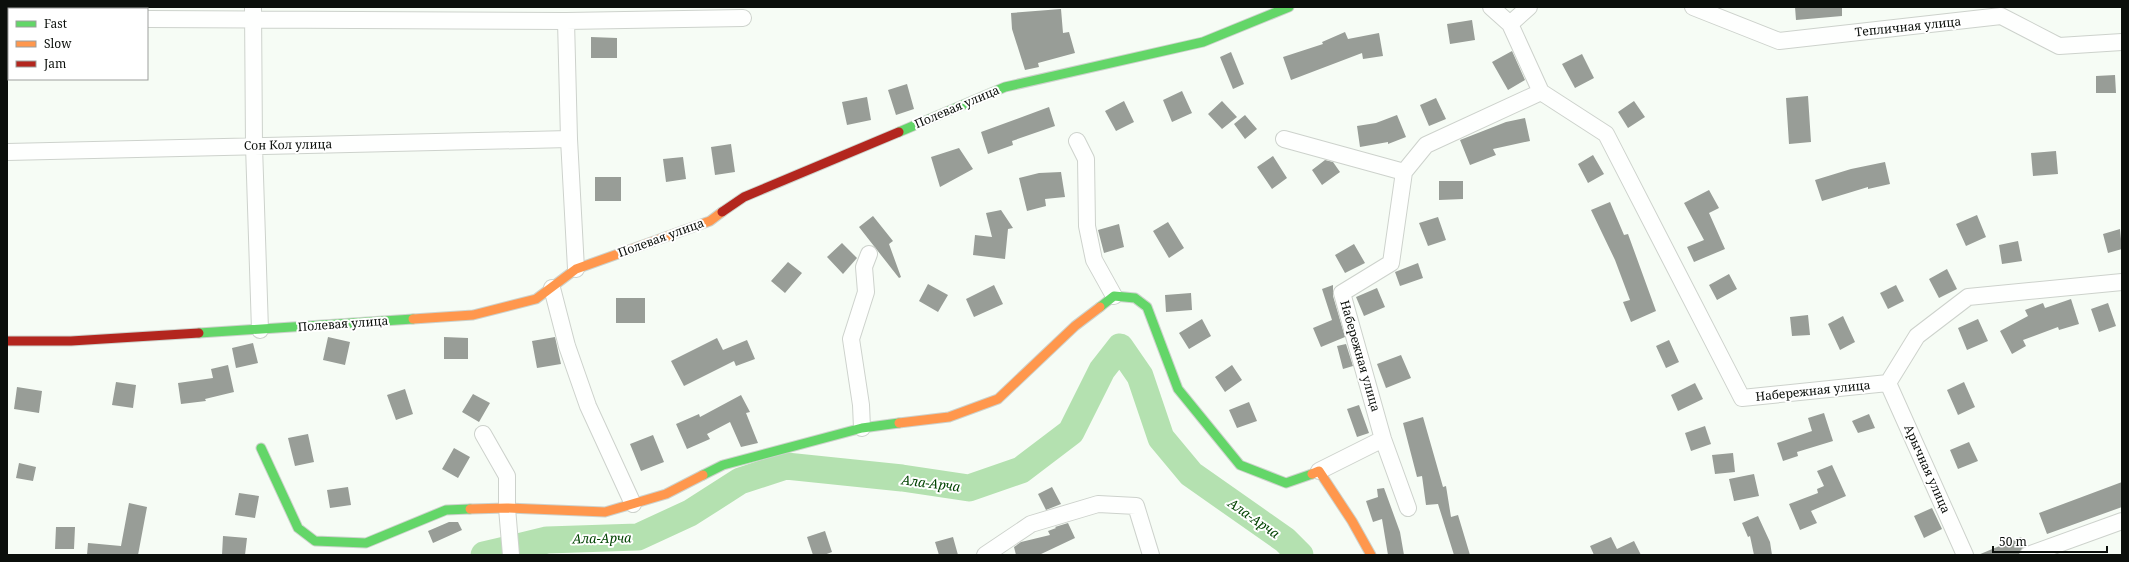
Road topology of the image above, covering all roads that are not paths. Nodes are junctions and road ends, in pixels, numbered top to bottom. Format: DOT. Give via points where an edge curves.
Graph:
graph roads {
  1 [pos="1289,7"];
  2 [pos="1491,7"];
  3 [pos="1529,7"];
  4 [pos="1693,7"];
  5 [pos="253,13"];
  6 [pos="743,18"];
  7 [pos="148,19"];
  8 [pos="566,21"];
  9 [pos="1510,24"];
  10 [pos="2122,42"];
  11 [pos="1541,92"];
  12 [pos="569,139"];
  13 [pos="1284,139"];
  14 [pos="1078,141"];
  15 [pos="254,146"];
  16 [pos="7,152"];
  17 [pos="1404,172"];
  18 [pos="869,254"];
  19 [pos="576,269"];
  20 [pos="2122,282"];
  21 [pos="552,288"];
  22 [pos="1114,296"];
  23 [pos="260,330"];
  24 [pos="7,341"];
  25 [pos="1888,383"];
  26 [pos="862,428"];
  27 [pos="483,434"];
  28 [pos="1383,439"];
  29 [pos="261,448"];
  30 [pos="1319,471"];
  31 [pos="633,504"];
  32 [pos="507,508"];
  33 [pos="1408,508"];
  34 [pos="2122,521"];
  35 [pos="367,549"];
  36 [pos="512,555"];
  37 [pos="985,555"];
  38 [pos="1152,555"];
  39 [pos="1371,555"];
  40 [pos="1965,555"];
  41 [pos="2028,555"];
  1 -- 19 [label="street, Полевая улица" via="1203,42 1005,87 744,197 710,220"];
  2 -- 9 [label="street"];
  3 -- 9 [label="street"];
  4 -- 10 [label="street, Тепличная улица" via="1779,41 2001,16 2059,46"];
  5 -- 7 [label="street"];
  5 -- 8 [label="street"];
  5 -- 15 [label="street"];
  6 -- 8 [label="street"];
  8 -- 12 [label="street"];
  9 -- 11 [label="street"];
  11 -- 17 [label="street" via="1426,145"];
  11 -- 25 [label="street, Набережная улица" via="1606,134 1742,398"];
  12 -- 15 [label="street, Сон Кол улица"];
  12 -- 19 [label="street"];
  13 -- 17 [label="street"];
  14 -- 22 [label="street" via="1086,159 1087,226 1094,260"];
  15 -- 16 [label="street, Сон Кол улица"];
  15 -- 23 [label="street"];
  17 -- 28 [label="street, Набережная улица" via="1391,264 1342,293"];
  18 -- 26 [label="street" via="864,267 866,292 851,339"];
  19 -- 21 [label="street, Полевая улица"];
  20 -- 25 [label="street" via="1968,297 1917,336"];
  21 -- 23 [label="street, Полевая улица" via="536,299 473,315"];
  21 -- 31 [label="street" via="567,346 588,406"];
  22 -- 26 [label="street" via="1074,326 998,399 949,417"];
  22 -- 30 [label="street" via="1135,298 1147,307 1178,389 1240,465 1286,483"];
  23 -- 24 [label="street, Полевая улица" via="71,341"];
  25 -- 40 [label="street, Арычная улица"];
  26 -- 31 [label="street" via="723,464 666,494"];
  27 -- 32 [label="street" via="507,476"];
  28 -- 30 [label="street"];
  28 -- 33 [label="street, Набережная улица"];
  29 -- 35 [label="street" via="298,528 315,541"];
  30 -- 39 [label="street"];
  31 -- 32 [label="street" via="605,512"];
  32 -- 35 [label="street" via="446,510"];
  32 -- 36 [label="street"];
  34 -- 41 [label="street"];
  37 -- 38 [label="street" via="1031,524 1098,504 1136,506"];
}
